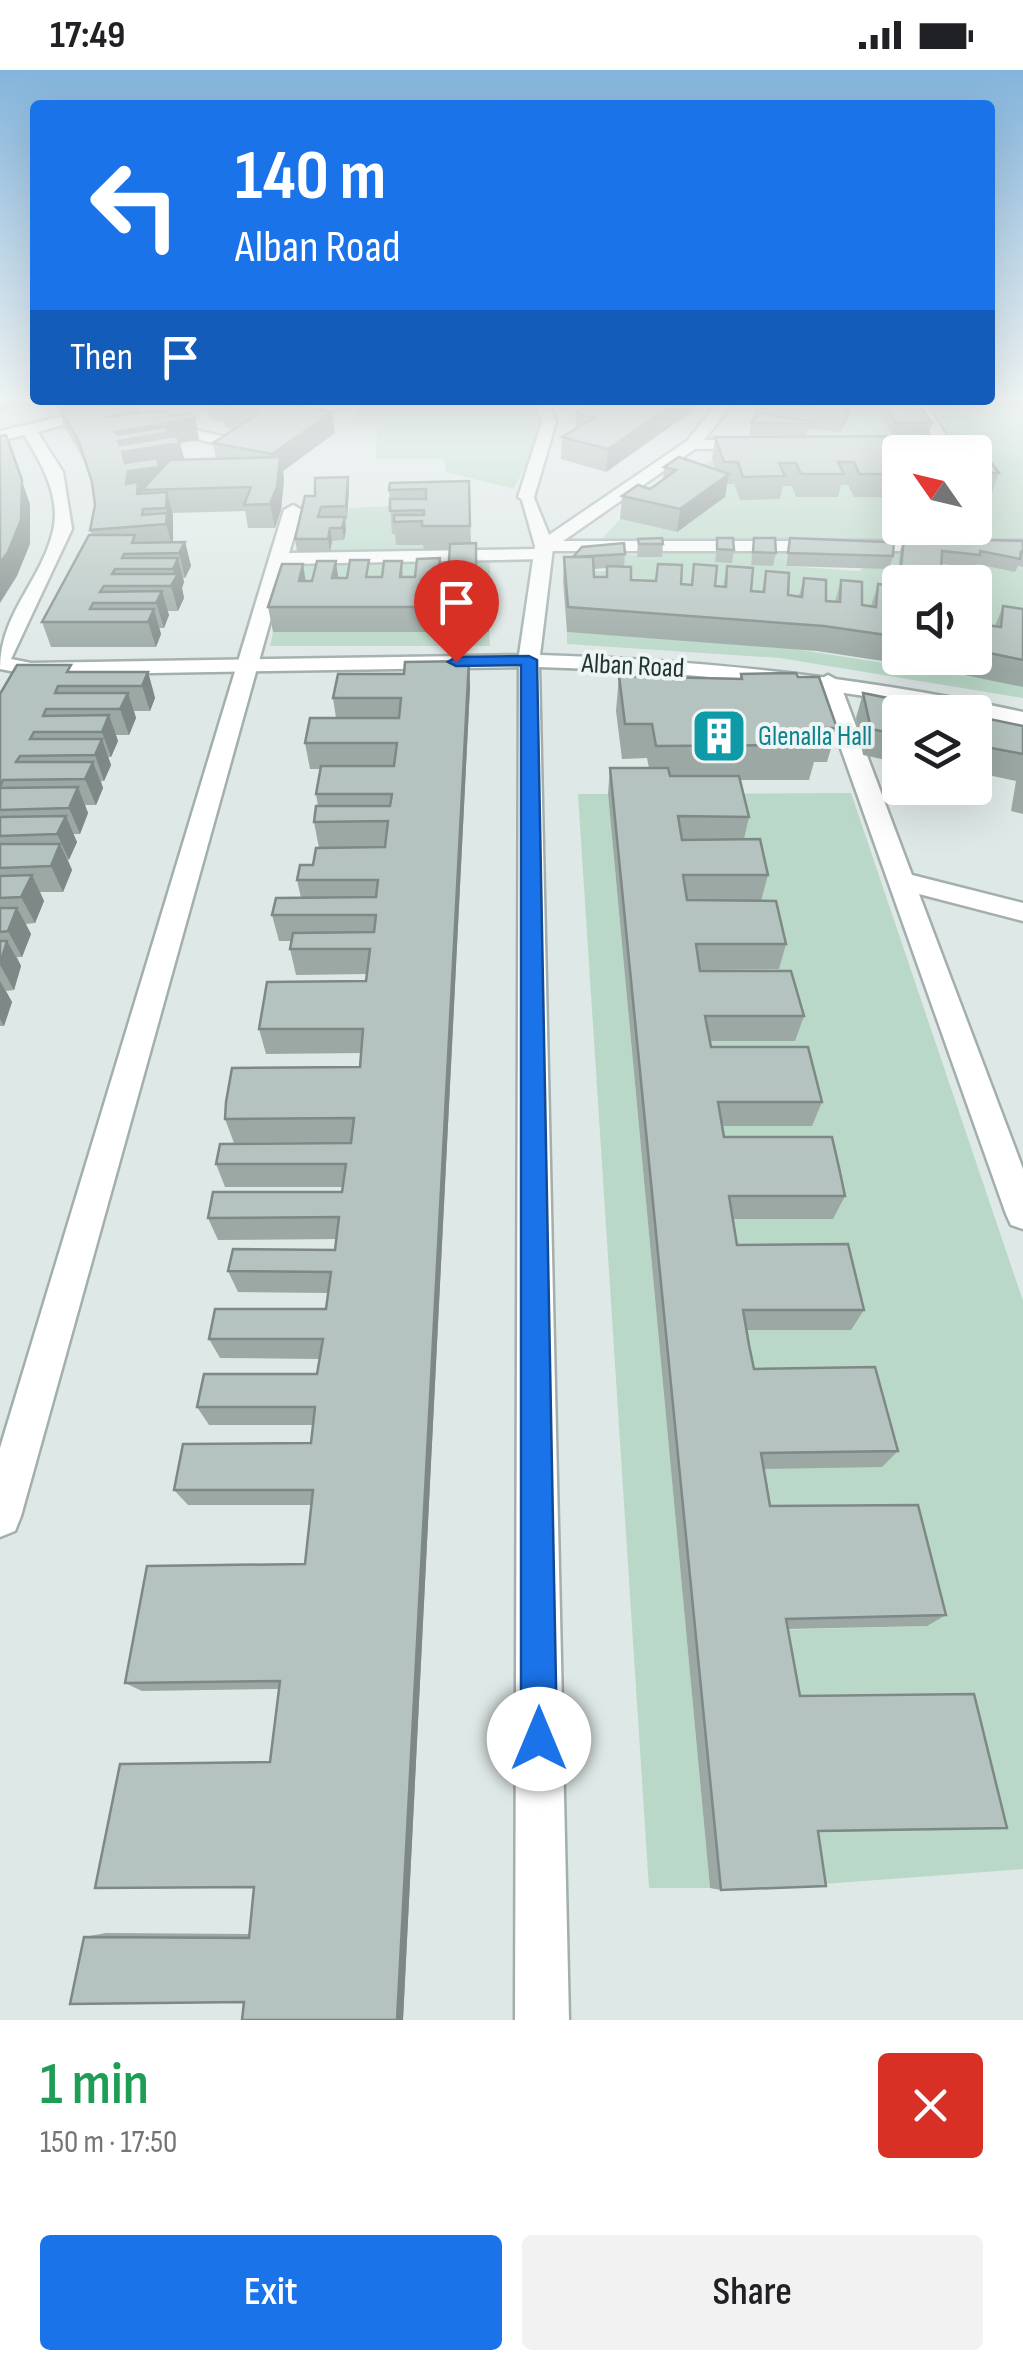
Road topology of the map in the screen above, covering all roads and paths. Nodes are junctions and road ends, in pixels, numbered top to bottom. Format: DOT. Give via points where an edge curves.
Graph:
graph roads {
  1 [pos="58,489"];
  2 [pos="528,489"];
  3 [pos="629,489"];
  4 [pos="293,510"];
  5 [pos="1023,546"];
  6 [pos="544,550"];
  7 [pos="278,559"];
  8 [pos="529,660"];
  9 [pos="0,662"];
  10 [pos="245,666"];
  11 [pos="828,681"];
  12 [pos="1023,719"];
  13 [pos="898,880"];
  14 [pos="1023,912"];
  15 [pos="1023,1214"];
  16 [pos="0,1516"];
  17 [pos="542,2020"];
  1 -- 9 [label="street" via="64,530"];
  2 -- 6 [label="street"];
  3 -- 6 [label="street"];
  4 -- 7 [label="street"];
  5 -- 6 [label="street"];
  6 -- 7 [label="street"];
  6 -- 8 [label="street"];
  7 -- 10 [label="street"];
  8 -- 10 [label="street, Alban Road"];
  8 -- 11 [label="street, Alban Road"];
  8 -- 17 [label="street"];
  9 -- 10 [label="street, Alban Road" via="32,669"];
  10 -- 16 [label="street"];
  11 -- 12 [label="street, Alban Road"];
  11 -- 13 [label="street"];
  13 -- 14 [label="street"];
  13 -- 15 [label="street"];
}
